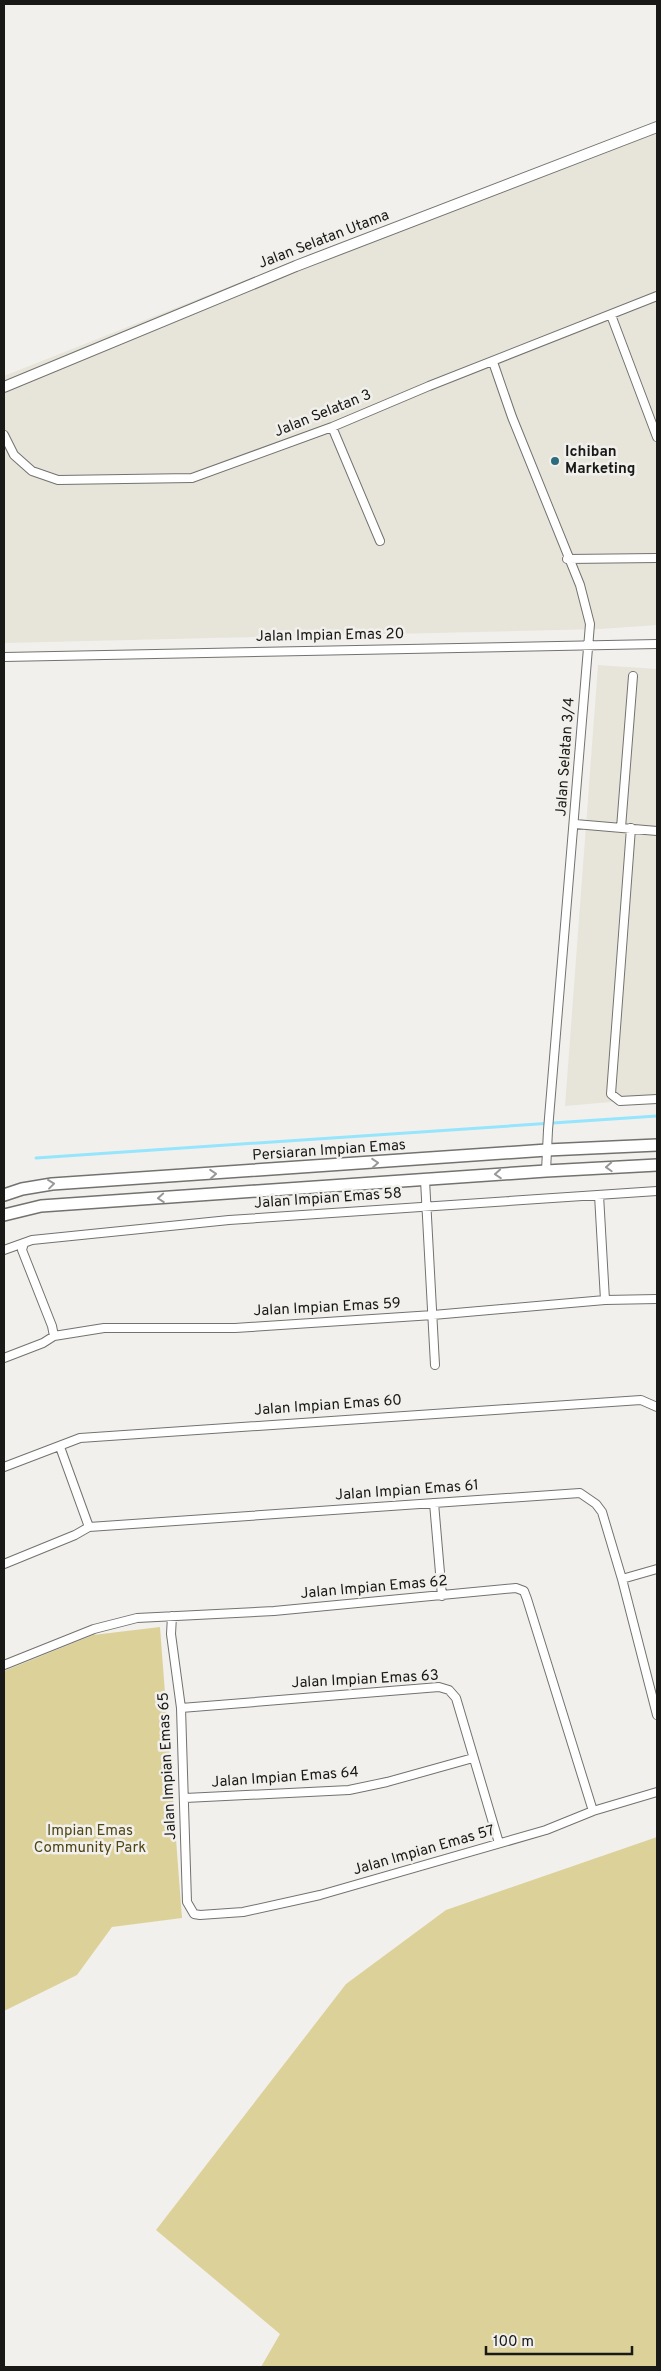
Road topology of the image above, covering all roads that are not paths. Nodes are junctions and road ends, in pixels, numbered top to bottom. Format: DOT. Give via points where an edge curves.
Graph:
graph roads {
  1 [pos="657,127"];
  2 [pos="657,296"];
  3 [pos="612,315"];
  4 [pos="493,362"];
  5 [pos="4,387"];
  6 [pos="332,427"];
  7 [pos="4,435"];
  8 [pos="657,437"];
  9 [pos="380,541"];
  10 [pos="657,558"];
  11 [pos="568,559"];
  12 [pos="589,644"];
  13 [pos="657,644"];
  14 [pos="4,657"];
  15 [pos="633,676"];
  16 [pos="575,824"];
  17 [pos="621,828"];
  18 [pos="632,828"];
  19 [pos="657,831"];
  20 [pos="657,1099"];
  21 [pos="657,1145"];
  22 [pos="547,1150"];
  23 [pos="657,1165"];
  24 [pos="546,1171"];
  25 [pos="425,1180"];
  26 [pos="657,1191"];
  27 [pos="4,1195"];
  28 [pos="599,1195"];
  29 [pos="426,1205"];
  30 [pos="4,1215"];
  31 [pos="24,1243"];
  32 [pos="4,1250"];
  33 [pos="657,1299"];
  34 [pos="605,1300"];
  35 [pos="433,1315"];
  36 [pos="54,1336"];
  37 [pos="4,1358"];
  38 [pos="435,1365"];
  39 [pos="657,1407"];
  40 [pos="60,1446"];
  41 [pos="4,1468"];
  42 [pos="434,1503"];
  43 [pos="89,1527"];
  44 [pos="4,1564"];
  45 [pos="657,1569"];
  46 [pos="622,1579"];
  47 [pos="442,1596"];
  48 [pos="172,1616"];
  49 [pos="4,1665"];
  50 [pos="181,1708"];
  51 [pos="657,1715"];
  52 [pos="473,1758"];
  53 [pos="657,1792"];
  54 [pos="185,1798"];
  55 [pos="593,1811"];
  56 [pos="499,1843"];
  57 [pos="194,1914"];
  1 -- 5 [label="street, Jalan Selatan Utama" via="296,266"];
  2 -- 3 [label="street, Jalan Selatan 3"];
  3 -- 4 [label="street, Jalan Selatan 3"];
  3 -- 8 [label="street"];
  4 -- 6 [label="street, Jalan Selatan 3"];
  4 -- 11 [label="street, Jalan Selatan 3/4"];
  6 -- 7 [label="street, Jalan Selatan 3" via="192,478 141,480 58,480 42,476 14,455"];
  6 -- 9 [label="street"];
  10 -- 11 [label="street"];
  11 -- 12 [label="street, Jalan Selatan 3/4" via="580,585 590,624"];
  12 -- 13 [label="street, Jalan Impian Emas 20"];
  12 -- 14 [label="street, Jalan Impian Emas 20"];
  12 -- 16 [label="street, Jalan Selatan 3/4"];
  15 -- 17 [label="street"];
  16 -- 17 [label="street"];
  16 -- 22 [label="street, Jalan Selatan 3/4"];
  17 -- 18 [label="street"];
  18 -- 19 [label="street"];
  18 -- 20 [label="street" via="611,1094 620,1101"];
  21 -- 22 [label="main road, Persiaran Impian Emas"];
  22 -- 24 [label="street, Jalan Selatan 3/4"];
  27 -- 22 [label="main road, Persiaran Impian Emas, one-way" via="52,1184"];
  23 -- 24 [label="main road, one-way"];
  24 -- 25 [label="main road, one-way"];
  25 -- 29 [label="street"];
  25 -- 30 [label="main road, one-way" via="41,1206"];
  26 -- 28 [label="street, Jalan Impian Emas 58"];
  28 -- 29 [label="street, Jalan Impian Emas 58"];
  28 -- 34 [label="street"];
  29 -- 31 [label="street, Jalan Impian Emas 58" via="229,1220"];
  29 -- 35 [label="street"];
  31 -- 32 [label="street, Jalan Impian Emas 58"];
  31 -- 36 [label="street" via="22,1250"];
  33 -- 34 [label="street, Jalan Impian Emas 59"];
  34 -- 35 [label="street, Jalan Impian Emas 59"];
  35 -- 36 [label="street, Jalan Impian Emas 59" via="235,1328 104,1328"];
  35 -- 38 [label="street"];
  36 -- 37 [label="street, Jalan Impian Emas 59"];
  39 -- 40 [label="street, Jalan Impian Emas 60" via="641,1400 433,1413 80,1438"];
  40 -- 41 [label="street, Jalan Impian Emas 60"];
  40 -- 43 [label="street"];
  42 -- 43 [label="street, Jalan Impian Emas 61"];
  42 -- 46 [label="street, Jalan Impian Emas 61" via="580,1493 602,1512"];
  42 -- 47 [label="street"];
  43 -- 44 [label="street, Jalan Impian Emas 61"];
  45 -- 46 [label="street"];
  46 -- 51 [label="street, Jalan Impian Emas 61"];
  47 -- 48 [label="street, Jalan Impian Emas 62" via="274,1611"];
  47 -- 55 [label="street, Jalan Impian Emas 62" via="516,1588 524,1591"];
  48 -- 49 [label="street, Jalan Impian Emas 62" via="137,1618 94,1629"];
  48 -- 50 [label="street, Jalan Impian Emas 65" via="171,1634"];
  50 -- 52 [label="street, Jalan Impian Emas 63" via="439,1687 449,1690 456,1698"];
  50 -- 54 [label="street, Jalan Impian Emas 65"];
  52 -- 54 [label="street, Jalan Impian Emas 64" via="349,1790"];
  52 -- 56 [label="street, Jalan Impian Emas 63"];
  53 -- 55 [label="street, Jalan Impian Emas 57"];
  54 -- 57 [label="street, Jalan Impian Emas 65" via="187,1902"];
  55 -- 56 [label="street, Jalan Impian Emas 57" via="546,1830"];
  56 -- 57 [label="street, Jalan Impian Emas 57" via="320,1895 243,1912"];
}
